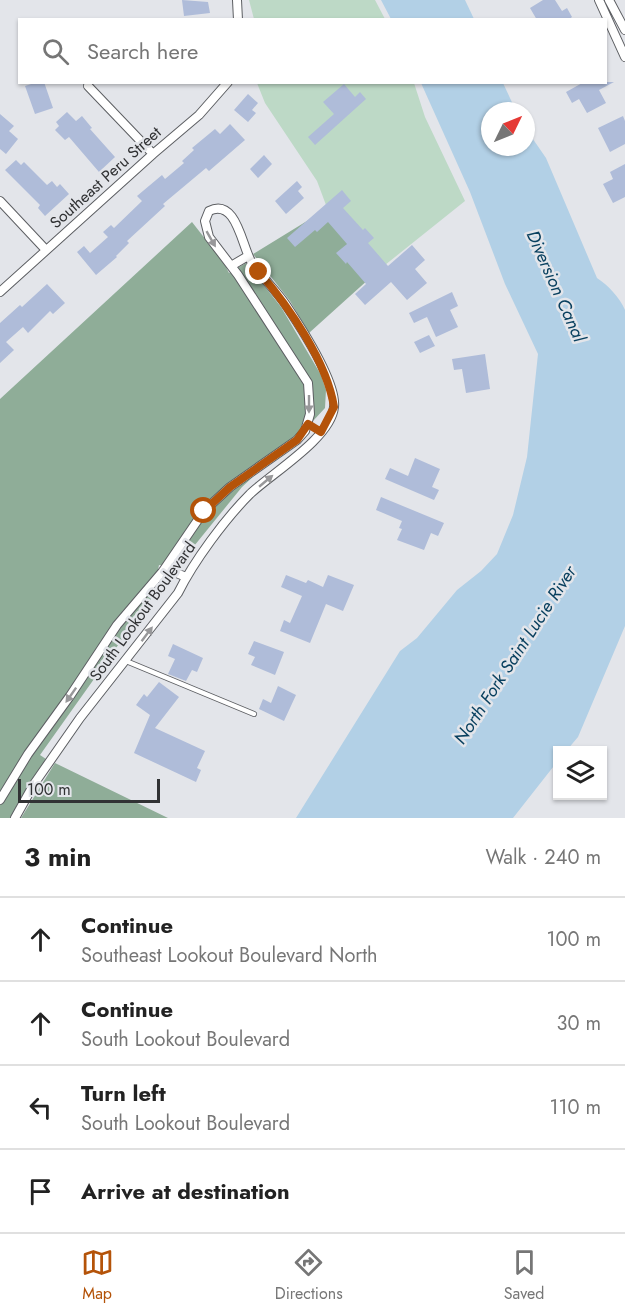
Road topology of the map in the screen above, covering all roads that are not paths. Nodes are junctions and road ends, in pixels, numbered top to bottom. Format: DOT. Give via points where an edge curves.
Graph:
graph roads {
  1 [pos="237,0"];
  2 [pos="599,0"];
  3 [pos="609,0"];
  4 [pos="238,18"];
  5 [pos="625,30"];
  6 [pos="625,57"];
  7 [pos="226,84"];
  8 [pos="88,86"];
  9 [pos="153,154"];
  10 [pos="0,201"];
  11 [pos="46,250"];
  12 [pos="248,256"];
  13 [pos="231,266"];
  14 [pos="0,292"];
  15 [pos="308,424"];
  16 [pos="321,432"];
  17 [pos="163,570"];
  18 [pos="186,577"];
  19 [pos="126,661"];
  20 [pos="254,714"];
  21 [pos="0,800"];
  22 [pos="15,818"];
  1 -- 4 [label="street"];
  2 -- 6 [label="street"];
  3 -- 5 [label="street"];
  7 -- 9 [label="street, Southeast Peru Street" via="199,116"];
  8 -- 9 [label="street"];
  9 -- 11 [label="street, Southeast Peru Street"];
  10 -- 11 [label="street"];
  11 -- 14 [label="street, Southeast Peru Street"];
  12 -- 13 [label="street"];
  12 -- 13 [label="street, South Lookout Boulevard, one-way" via="233,218 214,208 205,221 209,237"];
  12 -- 16 [label="street, South Lookout Boulevard" via="285,304 326,372 334,407"];
  13 -- 15 [label="street, one-way" via="308,383"];
  15 -- 16 [label="street"];
  15 -- 17 [label="street" via="297,440 204,511"];
  18 -- 16 [label="street, South Lookout Boulevard, one-way" via="250,494"];
  17 -- 18 [label="street"];
  17 -- 21 [label="street, one-way" via="117,625"];
  19 -- 18 [label="street, South Lookout Boulevard, one-way"];
  19 -- 20 [label="lane"];
  19 -- 22 [label="street, South Lookout Boulevard" via="69,734"];
}
